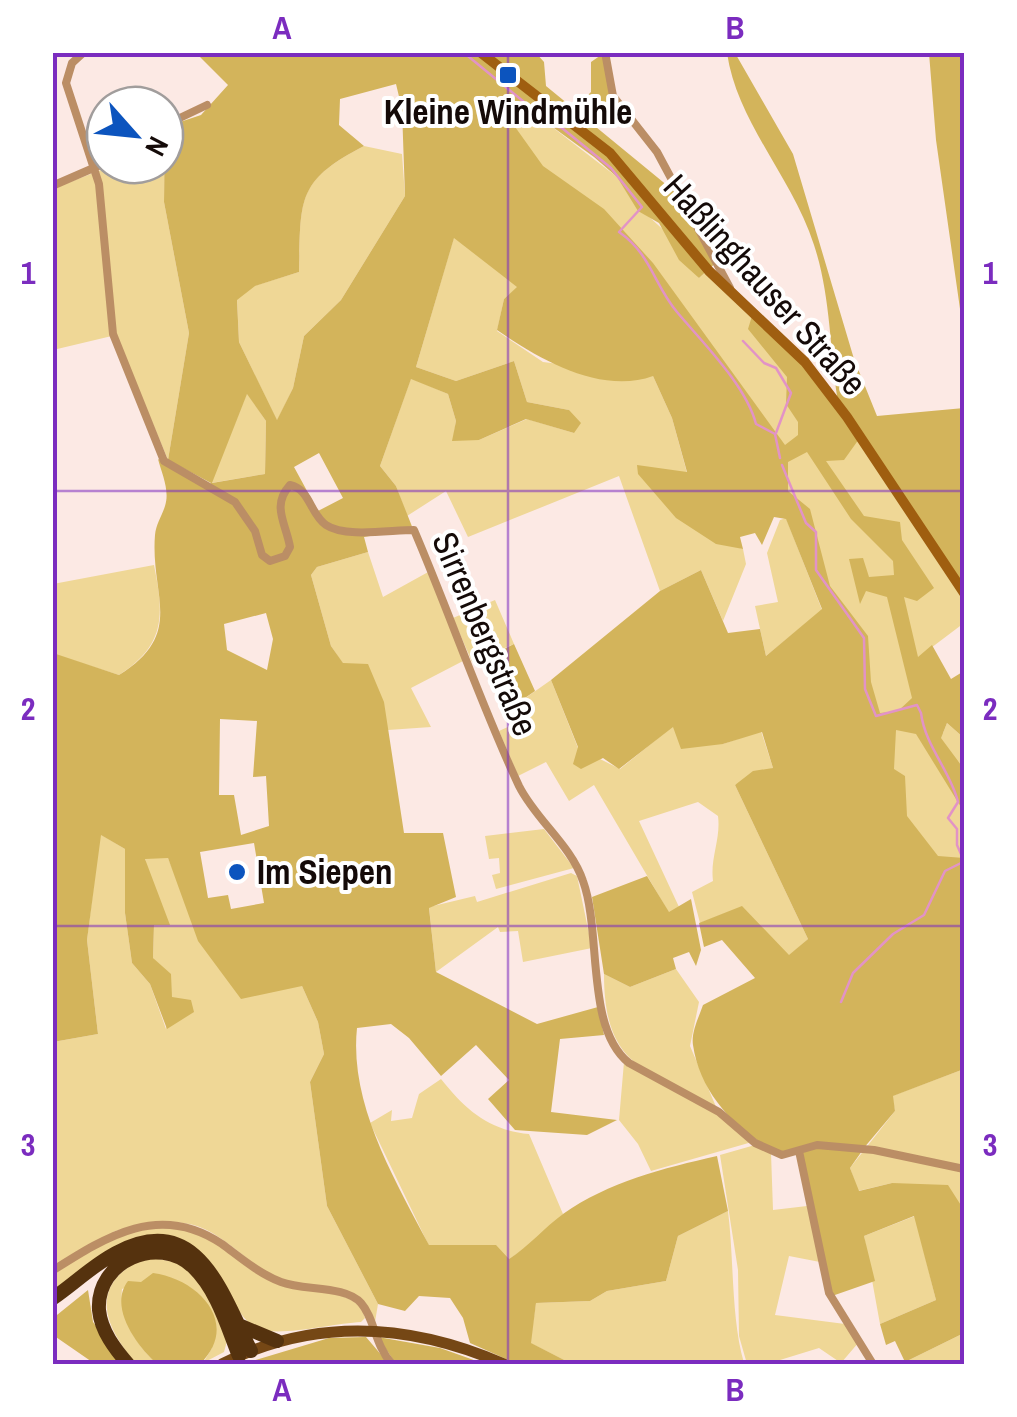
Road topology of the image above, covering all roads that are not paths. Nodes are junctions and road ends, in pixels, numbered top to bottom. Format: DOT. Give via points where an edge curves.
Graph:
graph roads {
  1 [pos="84,52"];
  2 [pos="480,52"];
  3 [pos="605,52"];
  4 [pos="207,106"];
  5 [pos="185,116"];
  6 [pos="85,140"];
  7 [pos="85,171"];
  8 [pos="98,185"];
  9 [pos="52,186"];
  10 [pos="732,294"];
  11 [pos="964,593"];
  12 [pos="799,1150"];
  13 [pos="964,1168"];
  14 [pos="52,1271"];
  15 [pos="52,1299"];
  16 [pos="238,1324"];
  17 [pos="372,1330"];
  18 [pos="277,1341"];
  19 [pos="245,1353"];
  20 [pos="128,1364"];
  21 [pos="222,1364"];
  22 [pos="392,1364"];
  23 [pos="504,1364"];
  24 [pos="872,1364"];
  1 -- 6 [label="street, Sirrenbergstraße" via="66,83"];
  2 -- 10 [label="main road, Haßlinghauser Straße" via="610,153"];
  3 -- 10 [label="street" via="613,96 657,152"];
  4 -- 5 [label="street"];
  7 -- 9 [label="street"];
  8 -- 12 [label="street, Sirrenbergstraße" via="113,334 164,461 235,502 270,561 290,547 280,515 290,485 335,530 414,530 520,787 584,884 604,1026 617,1052 719,1112 755,1143 782,1155"];
  10 -- 11 [label="main road, Haßlinghauser Straße" via="821,381"];
  12 -- 13 [label="street, Sirrenbergstraße" via="874,1150"];
  12 -- 24 [label="street" via="829,1293"];
  14 -- 17 [label="street" via="127,1228 182,1225 281,1282 352,1296 365,1308"];
  15 -- 16 [label="highway" via="114,1254 166,1242 207,1266"];
  16 -- 18 [label="highway"];
  16 -- 19 [label="highway"];
  17 -- 18 [label="main road"];
  17 -- 22 [label="street"];
  17 -- 23 [label="main road" via="450,1342"];
  18 -- 19 [label="main road"];
  19 -- 20 [label="highway" via="201,1277 176,1256 150,1252 113,1271 100,1298 104,1328"];
  19 -- 21 [label="main road"];
}
